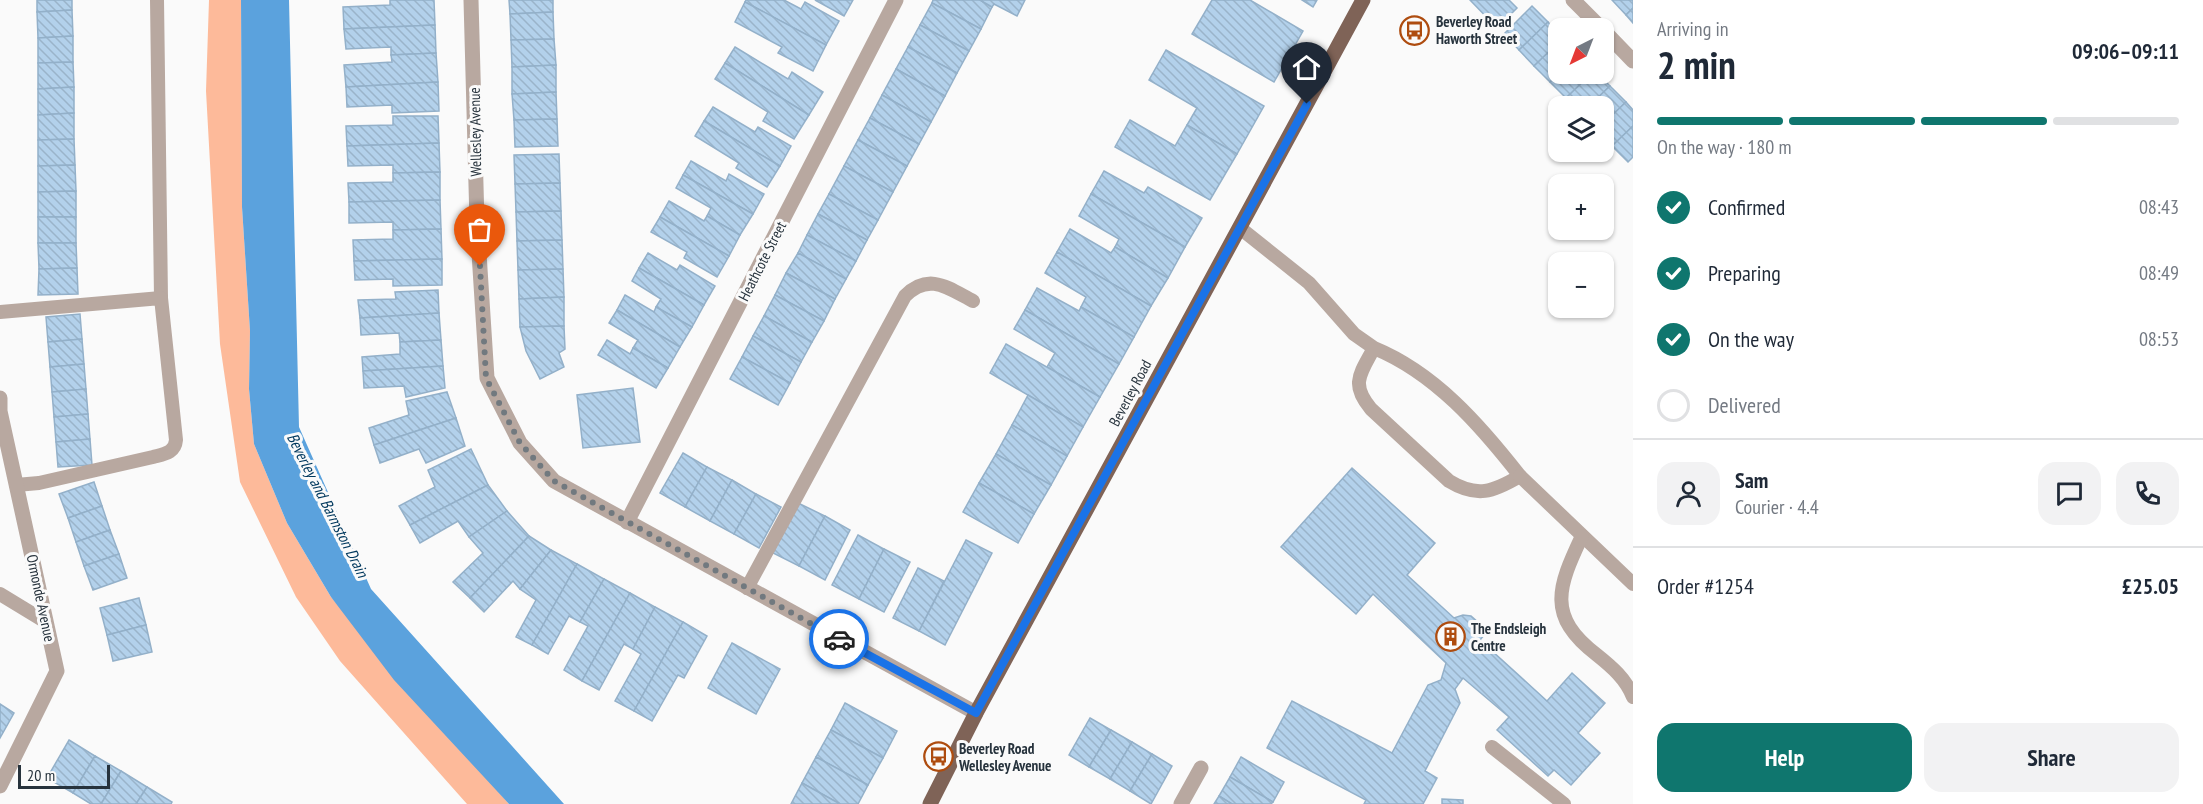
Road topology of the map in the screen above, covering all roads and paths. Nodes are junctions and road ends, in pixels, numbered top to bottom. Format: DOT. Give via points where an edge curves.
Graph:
graph roads {
  1 [pos="157,0"];
  2 [pos="471,0"];
  3 [pos="896,0"];
  4 [pos="1363,0"];
  5 [pos="1573,0"];
  6 [pos="1590,18"];
  7 [pos="1614,42"];
  8 [pos="1633,61"];
  9 [pos="1240,228"];
  10 [pos="161,298"];
  11 [pos="973,301"];
  12 [pos="0,312"];
  13 [pos="1374,348"];
  14 [pos="0,398"];
  15 [pos="1520,476"];
  16 [pos="16,485"];
  17 [pos="627,522"];
  18 [pos="1582,536"];
  19 [pos="1633,585"];
  20 [pos="747,588"];
  21 [pos="0,594"];
  22 [pos="46,622"];
  23 [pos="1633,697"];
  24 [pos="976,713"];
  25 [pos="1492,747"];
  26 [pos="1201,768"];
  27 [pos="0,786"];
  28 [pos="930,804"];
  29 [pos="1181,804"];
  30 [pos="1564,804"];
  1 -- 10 [label="lane"];
  2 -- 17 [label="street, Wellesley Avenue" via="486,378 520,443 554,481"];
  3 -- 17 [label="street, Heathcote Street"];
  4 -- 9 [label="main road, Beverley Road"];
  5 -- 6 [label="street"];
  7 -- 8 [label="street"];
  9 -- 13 [label="lane" via="1310,283 1354,334"];
  9 -- 24 [label="main road, Beverley Road"];
  10 -- 12 [label="lane"];
  10 -- 16 [label="lane" via="174,449 39,483"];
  11 -- 20 [label="lane" via="944,285 930,283 905,296"];
  13 -- 15 [label="lane" via="1394,356 1446,395 1486,433"];
  13 -- 15 [label="lane" via="1358,384 1361,397 1449,481 1475,492 1491,491"];
  14 -- 16 [label="street, Ormonde Avenue"];
  15 -- 18 [label="lane"];
  16 -- 22 [label="street, Ormonde Avenue"];
  17 -- 20 [label="street, Wellesley Avenue"];
  18 -- 19 [label="lane"];
  18 -- 23 [label="lane" via="1562,588 1564,619 1570,631 1624,679"];
  20 -- 24 [label="street, Wellesley Avenue"];
  21 -- 22 [label="lane"];
  22 -- 27 [label="street, Ormonde Avenue" via="57,671"];
  24 -- 28 [label="main road, Beverley Road"];
  25 -- 30 [label="lane"];
  26 -- 29 [label="street"];
}
